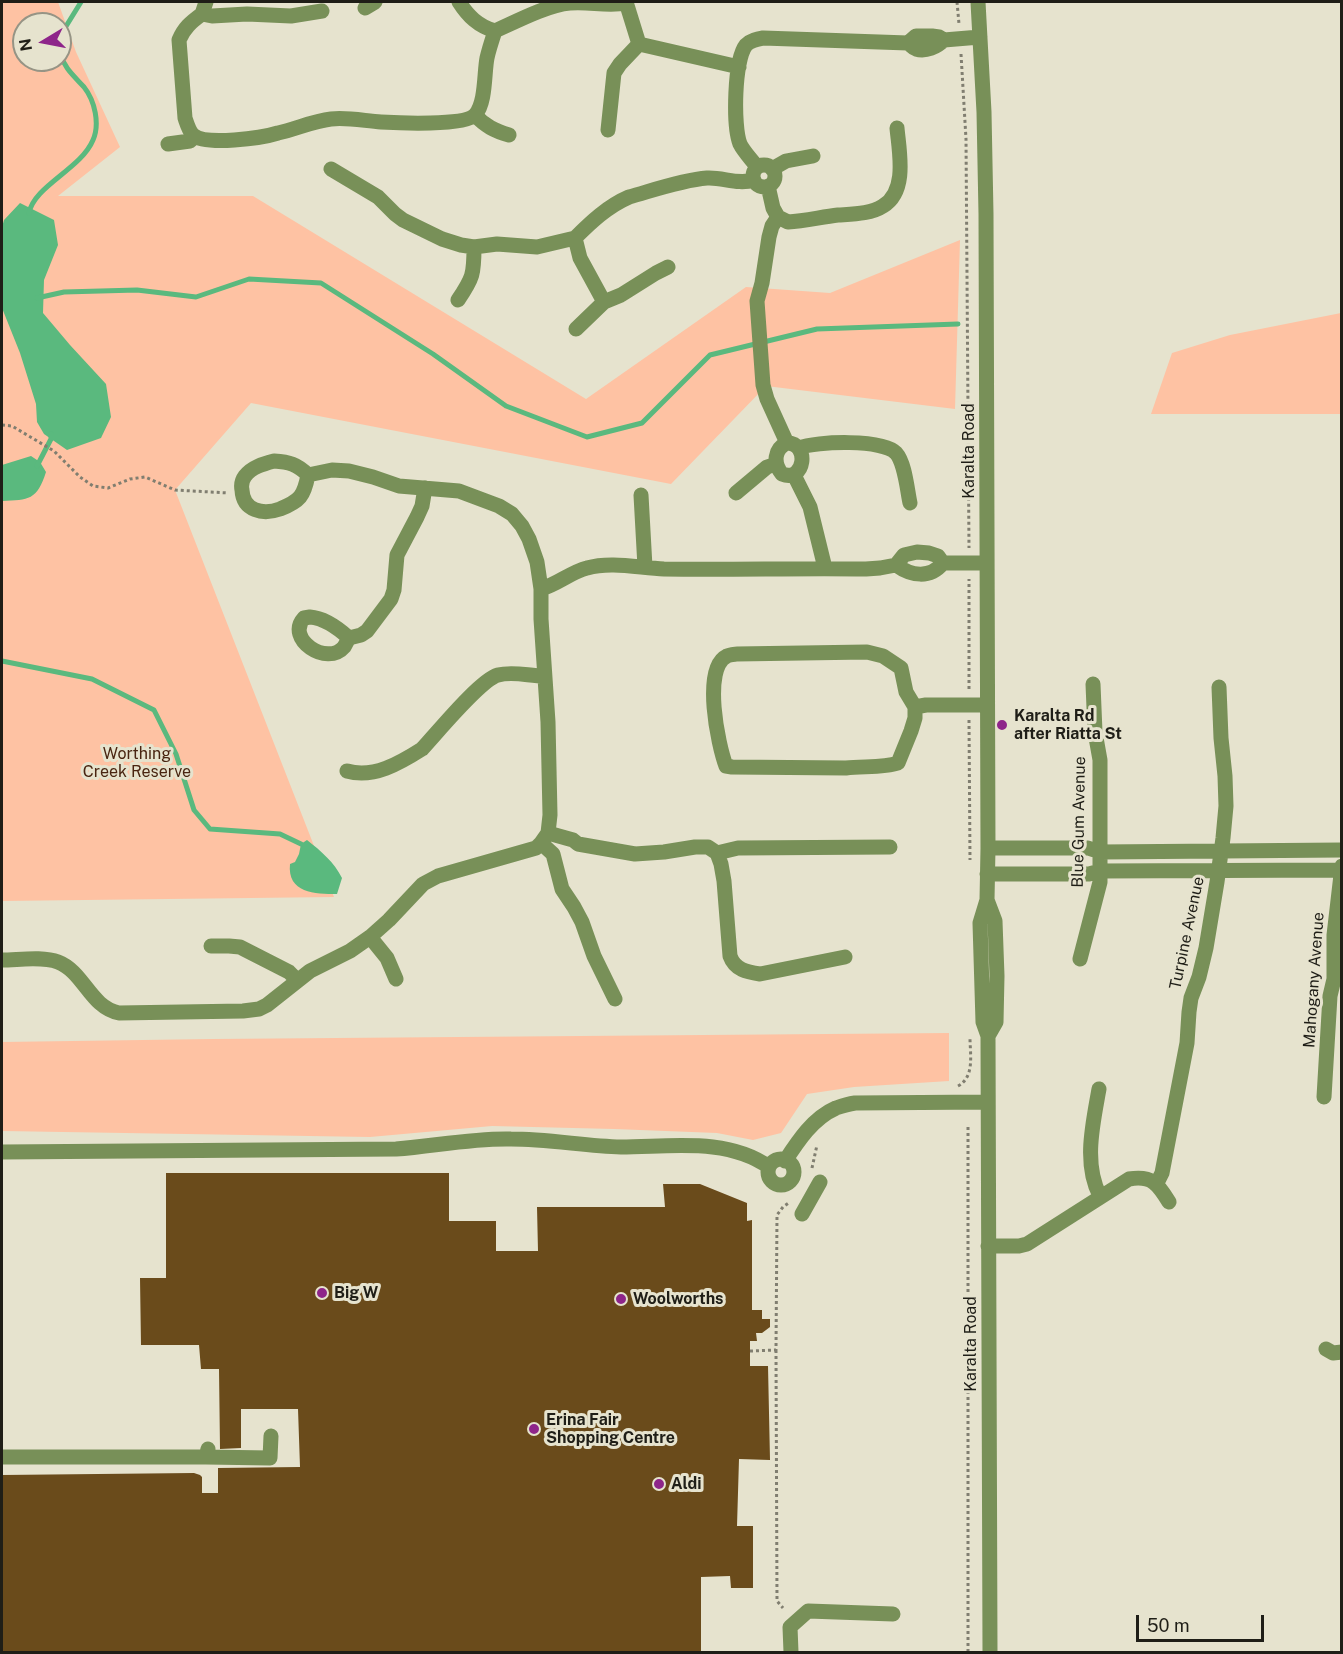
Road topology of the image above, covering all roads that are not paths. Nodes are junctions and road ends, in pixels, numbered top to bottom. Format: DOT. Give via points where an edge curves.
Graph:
graph roads {
  1 [pos="459,2"];
  2 [pos="626,2"];
  3 [pos="978,2"];
  4 [pos="204,8"];
  5 [pos="322,11"];
  6 [pos="495,32"];
  7 [pos="980,37"];
  8 [pos="639,44"];
  9 [pos="739,67"];
  10 [pos="475,115"];
  11 [pos="897,128"];
  12 [pos="608,130"];
  13 [pos="509,135"];
  14 [pos="194,136"];
  15 [pos="168,144"];
  16 [pos="813,156"];
  17 [pos="331,169"];
  18 [pos="763,175"];
  19 [pos="778,218"];
  20 [pos="575,238"];
  21 [pos="474,247"];
  22 [pos="668,267"];
  23 [pos="458,300"];
  24 [pos="604,302"];
  25 [pos="576,329"];
  26 [pos="793,445"];
  27 [pos="776,464"];
  28 [pos="308,475"];
  29 [pos="794,475"];
  30 [pos="425,488"];
  31 [pos="736,493"];
  32 [pos="641,495"];
  33 [pos="910,503"];
  34 [pos="943,563"];
  35 [pos="987,563"];
  36 [pos="896,565"];
  37 [pos="645,567"];
  38 [pos="825,568"];
  39 [pos="541,589"];
  40 [pos="349,638"];
  41 [pos="544,676"];
  42 [pos="1092,684"];
  43 [pos="1220,687"];
  44 [pos="987,705"];
  45 [pos="915,707"];
  46 [pos="347,771"];
  47 [pos="544,838"];
  48 [pos="578,844"];
  49 [pos="890,847"];
  50 [pos="988,848"];
  51 [pos="1341,850"];
  52 [pos="1221,851"];
  53 [pos="1100,852"];
  54 [pos="717,853"];
  55 [pos="553,854"];
  56 [pos="1341,869"];
  57 [pos="1218,870"];
  58 [pos="1100,871"];
  59 [pos="987,874"];
  60 [pos="370,937"];
  61 [pos="211,946"];
  62 [pos="845,957"];
  63 [pos="1080,959"];
  64 [pos="2,960"];
  65 [pos="396,979"];
  66 [pos="297,980"];
  67 [pos="615,999"];
  68 [pos="1099,1089"];
  69 [pos="1324,1096"];
  70 [pos="987,1102"];
  71 [pos="2,1152"];
  72 [pos="785,1161"];
  73 [pos="769,1167"];
  74 [pos="815,1177"];
  75 [pos="1157,1183"];
  76 [pos="1100,1196"];
  77 [pos="1169,1202"];
  78 [pos="802,1214"];
  79 [pos="988,1246"];
  80 [pos="272,1436"];
  81 [pos="2,1457"];
  82 [pos="893,1614"];
  83 [pos="791,1653"];
  84 [pos="990,1653"];
  1 -- 6 [label="street" via="479,25"];
  2 -- 6 [label="street" via="566,3"];
  2 -- 8 [label="street"];
  3 -- 7 [label="street, Karalta Road"];
  4 -- 5 [label="street" via="212,16 291,16"];
  4 -- 14 [label="street" via="179,40 185,118"];
  6 -- 10 [label="street" via="487,57 483,96"];
  7 -- 9 [label="street" via="952,40 916,36 908,43 764,38 747,45"];
  7 -- 35 [label="street, Karalta Road" via="986,214"];
  8 -- 9 [label="street"];
  8 -- 12 [label="street" via="614,73"];
  9 -- 18 [label="street" via="738,135"];
  10 -- 13 [label="street" via="484,124"];
  10 -- 14 [label="street" via="468,120 442,123 334,118 237,140"];
  11 -- 19 [label="street" via="899,181 883,207 801,221"];
  14 -- 15 [label="street" via="190,141"];
  16 -- 18 [label="street" via="786,161"];
  17 -- 21 [label="street" via="378,197 403,220 442,239"];
  18 -- 19 [label="street"];
  18 -- 20 [label="street" via="746,182 700,179 629,197 603,212"];
  19 -- 26 [label="street" via="772,226 757,301 763,385"];
  20 -- 21 [label="street" via="537,247"];
  20 -- 24 [label="street" via="580,258"];
  21 -- 23 [label="street" via="474,271"];
  22 -- 24 [label="street"];
  24 -- 25 [label="street"];
  26 -- 27 [label="street" via="779,449"];
  26 -- 29 [label="street" via="801,461"];
  26 -- 33 [label="street" via="840,442 893,450 901,463"];
  27 -- 29 [label="street" via="782,474"];
  27 -- 31 [label="street"];
  28 -- 28 [label="street" via="300,467 274,461 244,478 242,493 255,511 275,511 300,498"];
  28 -- 30 [label="street" via="349,471 399,486"];
  29 -- 38 [label="street" via="810,507"];
  30 -- 39 [label="street" via="459,491 512,514 529,539"];
  30 -- 40 [label="street" via="417,518 396,555 391,599 367,631"];
  32 -- 37 [label="street"];
  34 -- 35 [label="street"];
  34 -- 36 [label="street" via="929,574 905,572"];
  34 -- 36 [label="street" via="938,556 917,552 904,555"];
  35 -- 44 [label="street, Karalta Road"];
  36 -- 38 [label="street"];
  37 -- 38 [label="street"];
  37 -- 39 [label="street" via="586,568"];
  39 -- 41 [label="street"];
  41 -- 46 [label="street" via="513,674 491,678 413,755 371,773"];
  41 -- 47 [label="street" via="550,815"];
  42 -- 53 [label="street, Blue Gum Avenue" via="1100,760"];
  43 -- 52 [label="street, Turpine Avenue" via="1226,786"];
  44 -- 45 [label="street"];
  44 -- 50 [label="street, Karalta Road"];
  45 -- 45 [label="street" via="915,718 898,763 846,768 732,767 726,766 716,731 714,680 727,655 867,652 883,656 901,668 906,692"];
  47 -- 48 [label="street" via="573,840"];
  47 -- 55 [label="street"];
  47 -- 60 [label="street" via="536,848 438,876 423,884"];
  48 -- 54 [label="street" via="635,854 695,847 708,847"];
  48 -- 55 [label="street"];
  49 -- 54 [label="street" via="738,848"];
  50 -- 53 [label="street" via="1088,848"];
  50 -- 59 [label="street, Karalta Road"];
  51 -- 52 [label="street"];
  52 -- 53 [label="street"];
  52 -- 57 [label="street, Turpine Avenue"];
  53 -- 58 [label="street, Blue Gum Avenue"];
  54 -- 62 [label="street" via="724,881 730,956 737,968 760,974"];
  55 -- 67 [label="street" via="562,890 582,922"];
  56 -- 57 [label="street"];
  56 -- 69 [label="street, Mahogany Avenue"];
  57 -- 58 [label="street"];
  57 -- 75 [label="street, Turpine Avenue" via="1206,948 1191,998 1187,1043"];
  58 -- 59 [label="street"];
  58 -- 63 [label="street, Blue Gum Avenue"];
  59 -- 70 [label="street, Karalta Road" via="987,900 980,923 983,1022 988,1036"];
  60 -- 65 [label="street" via="387,958"];
  60 -- 66 [label="street"];
  61 -- 66 [label="street" via="240,948 289,972"];
  64 -- 66 [label="street" via="59,962 73,972 100,1004 118,1012 259,1009"];
  68 -- 76 [label="street" via="1092,1126 1091,1165"];
  70 -- 72 [label="street" via="855,1102 820,1117"];
  70 -- 79 [label="street, Karalta Road"];
  71 -- 73 [label="street" via="396,1149 509,1139 603,1146 712,1147 758,1159"];
  72 -- 73 [label="street" via="778,1159"];
  72 -- 73 [label="street" via="792,1164 794,1173 785,1184 770,1179"];
  74 -- 78 [label="street"];
  75 -- 76 [label="street" via="1148,1178 1129,1179"];
  75 -- 77 [label="street"];
  76 -- 79 [label="street" via="1027,1244"];
  79 -- 84 [label="street, Karalta Road"];
  80 -- 81 [label="street" via="270,1458 207,1453"];
  82 -- 83 [label="street" via="808,1611 790,1627"];
}
